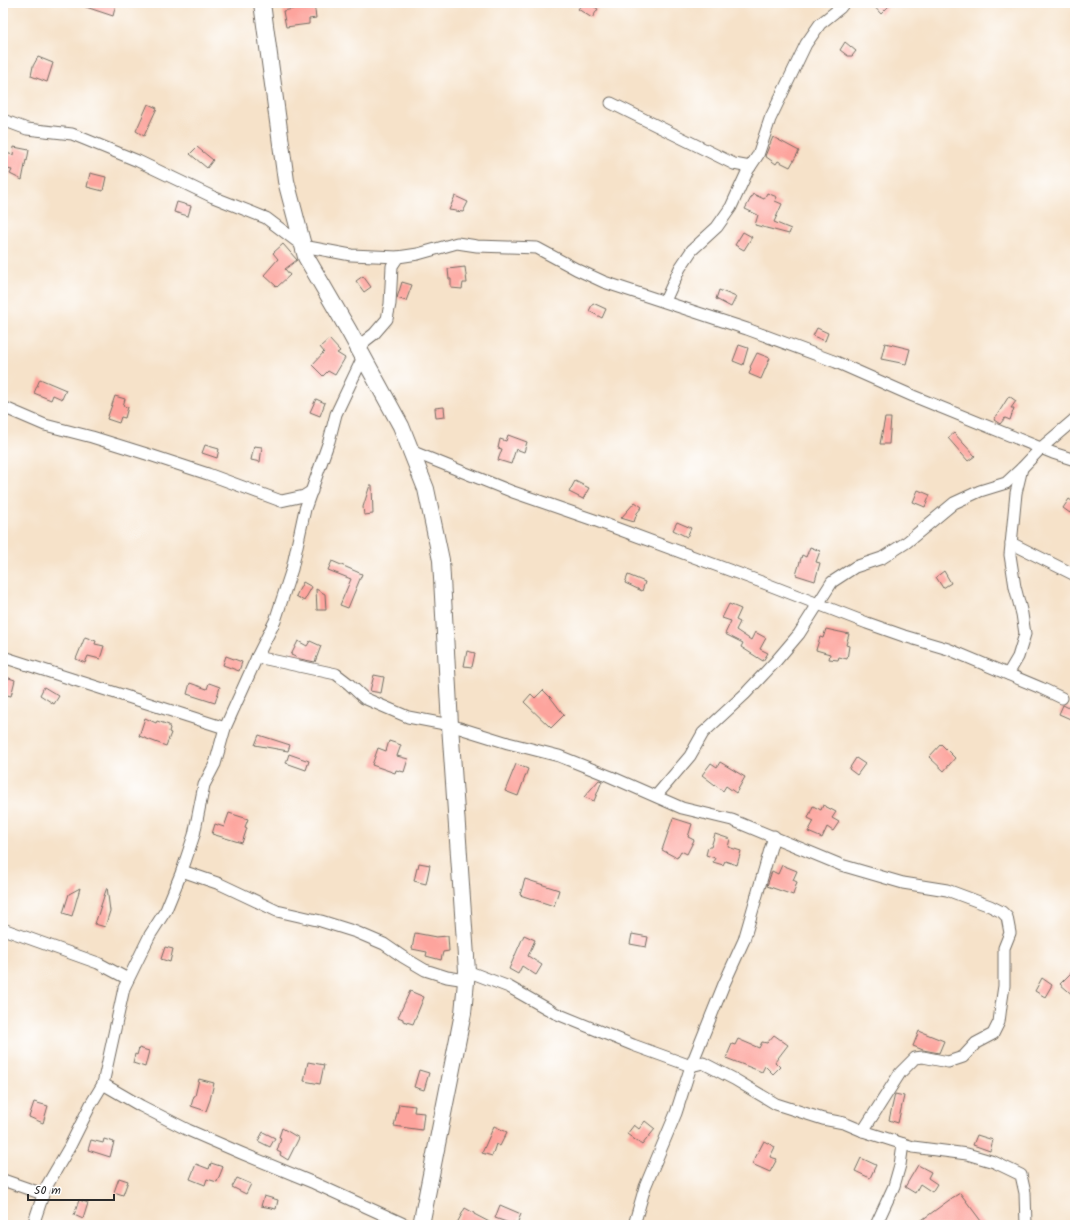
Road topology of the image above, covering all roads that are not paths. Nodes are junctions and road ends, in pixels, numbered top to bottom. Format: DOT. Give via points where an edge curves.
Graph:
graph roads {
  1 [pos="262,3"];
  2 [pos="844,3"];
  3 [pos="610,103"];
  4 [pos="3,120"];
  5 [pos="734,164"];
  6 [pos="750,167"];
  7 [pos="744,178"];
  8 [pos="303,246"];
  9 [pos="398,257"];
  10 [pos="665,301"];
  11 [pos="363,357"];
  12 [pos="3,407"];
  13 [pos="1075,419"];
  14 [pos="1041,448"];
  15 [pos="410,451"];
  16 [pos="1075,460"];
  17 [pos="1022,468"];
  18 [pos="1006,483"];
  19 [pos="312,491"];
  20 [pos="1016,493"];
  21 [pos="1011,543"];
  22 [pos="1075,576"];
  23 [pos="818,604"];
  24 [pos="3,657"];
  25 [pos="257,657"];
  26 [pos="1008,674"];
  27 [pos="1062,698"];
  28 [pos="450,725"];
  29 [pos="225,728"];
  30 [pos="656,796"];
  31 [pos="774,836"];
  32 [pos="182,871"];
  33 [pos="3,929"];
  34 [pos="466,976"];
  35 [pos="128,979"];
  36 [pos="691,1066"];
  37 [pos="103,1084"];
  38 [pos="863,1131"];
  39 [pos="903,1144"];
  40 [pos="3,1180"];
  41 [pos="43,1194"];
  42 [pos="33,1225"];
  43 [pos="406,1225"];
  44 [pos="420,1225"];
  45 [pos="634,1225"];
  46 [pos="876,1225"];
  47 [pos="1026,1225"];
  1 -- 8 [label="street" via="286,181"];
  2 -- 6 [label="street" via="820,24 806,44 770,119 758,155"];
  3 -- 5 [label="street"];
  4 -- 8 [label="street" via="27,129 72,134 138,161 213,197 266,218"];
  5 -- 6 [label="street"];
  5 -- 7 [label="street"];
  6 -- 7 [label="street"];
  7 -- 10 [label="street" via="731,207 717,227 692,250 680,268"];
  8 -- 9 [label="street" via="351,255"];
  8 -- 11 [label="street" via="306,257"];
  9 -- 10 [label="street" via="457,243 537,248 604,282"];
  9 -- 11 [label="street" via="392,266 387,319 365,341 362,347"];
  10 -- 14 [label="street" via="836,362"];
  11 -- 15 [label="street" via="401,426"];
  11 -- 19 [label="street" via="336,414"];
  12 -- 19 [label="street" via="45,425 160,458 281,501 304,496"];
  13 -- 14 [label="street"];
  14 -- 16 [label="street"];
  14 -- 17 [label="street"];
  15 -- 23 [label="street" via="513,492"];
  15 -- 28 [label="street" via="426,490 441,560"];
  17 -- 18 [label="street"];
  17 -- 20 [label="street"];
  18 -- 20 [label="street"];
  18 -- 23 [label="street" via="980,491 954,504 907,542 882,558 855,567 832,582"];
  19 -- 25 [label="street" via="305,510 292,570 275,621"];
  20 -- 21 [label="street"];
  21 -- 22 [label="street"];
  21 -- 26 [label="street" via="1010,555 1024,634 1018,657"];
  23 -- 26 [label="street" via="904,636 948,649"];
  23 -- 30 [label="street" via="799,634 745,694 703,733 690,756"];
  24 -- 29 [label="street"];
  25 -- 28 [label="street" via="336,674 364,698 408,717"];
  25 -- 29 [label="street"];
  26 -- 27 [label="street"];
  28 -- 30 [label="street" via="559,756"];
  28 -- 34 [label="street"];
  29 -- 32 [label="street" via="215,764 204,785 194,835"];
  30 -- 31 [label="street" via="682,808 732,820"];
  31 -- 36 [label="street" via="744,940"];
  31 -- 38 [label="street" via="841,865 903,883 947,890 983,903 1002,912 1009,923 1010,933 1004,948 1004,986 999,1022 993,1034 976,1043 963,1057 948,1062 923,1057 914,1058 900,1073"];
  32 -- 34 [label="street" via="220,884 277,911 356,932 384,944 425,970 447,977"];
  32 -- 35 [label="street" via="166,910"];
  33 -- 35 [label="street" via="98,963"];
  34 -- 36 [label="street" via="509,987 555,1013"];
  34 -- 44 [label="street" via="463,1013"];
  35 -- 37 [label="street"];
  36 -- 38 [label="street" via="703,1063 776,1104 823,1119 844,1122"];
  36 -- 45 [label="street" via="676,1113 645,1187"];
  37 -- 41 [label="street"];
  37 -- 43 [label="street" via="188,1130"];
  38 -- 39 [label="street"];
  39 -- 46 [label="street" via="894,1186"];
  39 -- 47 [label="street" via="967,1154 994,1162 1020,1175 1025,1193"];
  40 -- 41 [label="street"];
  41 -- 42 [label="street"];
}
